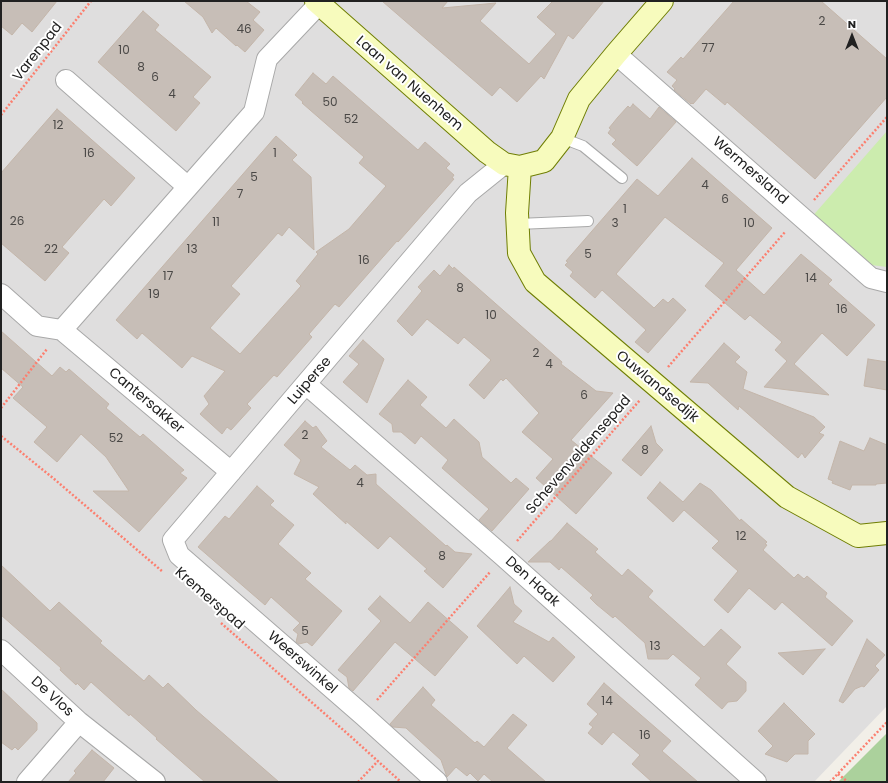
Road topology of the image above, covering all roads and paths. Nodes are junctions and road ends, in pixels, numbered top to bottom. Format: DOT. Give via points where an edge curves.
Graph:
graph roads {
  1 [pos="91,1"];
  2 [pos="662,1"];
  3 [pos="317,2"];
  4 [pos="616,54"];
  5 [pos="66,80"];
  6 [pos="1,115"];
  7 [pos="887,117"];
  8 [pos="562,138"];
  9 [pos="512,166"];
  10 [pos="622,178"];
  11 [pos="188,187"];
  12 [pos="800,216"];
  13 [pos="588,221"];
  14 [pos="518,224"];
  15 [pos="887,282"];
  16 [pos="1,294"];
  17 [pos="62,330"];
  18 [pos="654,384"];
  19 [pos="307,385"];
  20 [pos="1,408"];
  21 [pos="1,436"];
  22 [pos="231,472"];
  23 [pos="887,533"];
  24 [pos="174,540"];
  25 [pos="504,556"];
  26 [pos="165,573"];
  27 [pos="219,621"];
  28 [pos="1,650"];
  29 [pos="364,716"];
  30 [pos="79,722"];
  31 [pos="887,722"];
  32 [pos="378,761"];
  33 [pos="838,774"];
  34 [pos="27,782"];
  35 [pos="155,782"];
  36 [pos="358,782"];
  37 [pos="401,782"];
  38 [pos="437,782"];
  39 [pos="756,782"];
  40 [pos="830,782"];
  41 [pos="848,782"];
  1 -- 6 [label="path, Varenpad"];
  2 -- 4 [label="street"];
  3 -- 9 [label="street, Laan van Nuenhem" via="487,152"];
  3 -- 11 [label="street" via="267,59 254,112"];
  4 -- 8 [label="street" via="579,99"];
  4 -- 12 [label="street, Wermersland"];
  5 -- 11 [label="street"];
  7 -- 12 [label="path, Schevenveldensepad"];
  8 -- 9 [label="street" via="544,161"];
  8 -- 10 [label="lane" via="583,146"];
  9 -- 14 [label="street, Ouwlandsedijk"];
  9 -- 19 [label="street, Luiperse" via="468,193"];
  11 -- 17 [label="street"];
  12 -- 15 [label="street, Wermersland" via="871,278"];
  12 -- 18 [label="path, Schevenveldensepad"];
  13 -- 14 [label="lane"];
  14 -- 18 [label="street, Ouwlandsedijk" via="519,253 535,282"];
  16 -- 17 [label="street" via="37,326"];
  17 -- 20 [label="path"];
  17 -- 22 [label="street, Cantersakker"];
  18 -- 23 [label="street, Ouwlandsedijk" via="787,497 858,536"];
  18 -- 25 [label="path, Schevenveldensepad"];
  19 -- 22 [label="street, Luiperse"];
  19 -- 25 [label="street, Den Haak"];
  21 -- 26 [label="path, Kremerspad"];
  22 -- 24 [label="street, Luiperse"];
  24 -- 29 [label="street, Weerswinkel" via="178,555"];
  25 -- 29 [label="path, Schevenveldensepad"];
  25 -- 39 [label="street, Den Haak"];
  27 -- 32 [label="path, Kremerspad"];
  28 -- 30 [label="street, De Vlos"];
  29 -- 38 [label="street, Weerswinkel"];
  30 -- 34 [label="street, De Vlos"];
  30 -- 35 [label="street"];
  31 -- 33 [label="path"];
  32 -- 36 [label="path"];
  32 -- 37 [label="path, Kremerspad"];
  33 -- 40 [label="path"];
  33 -- 41 [label="path"];
}
